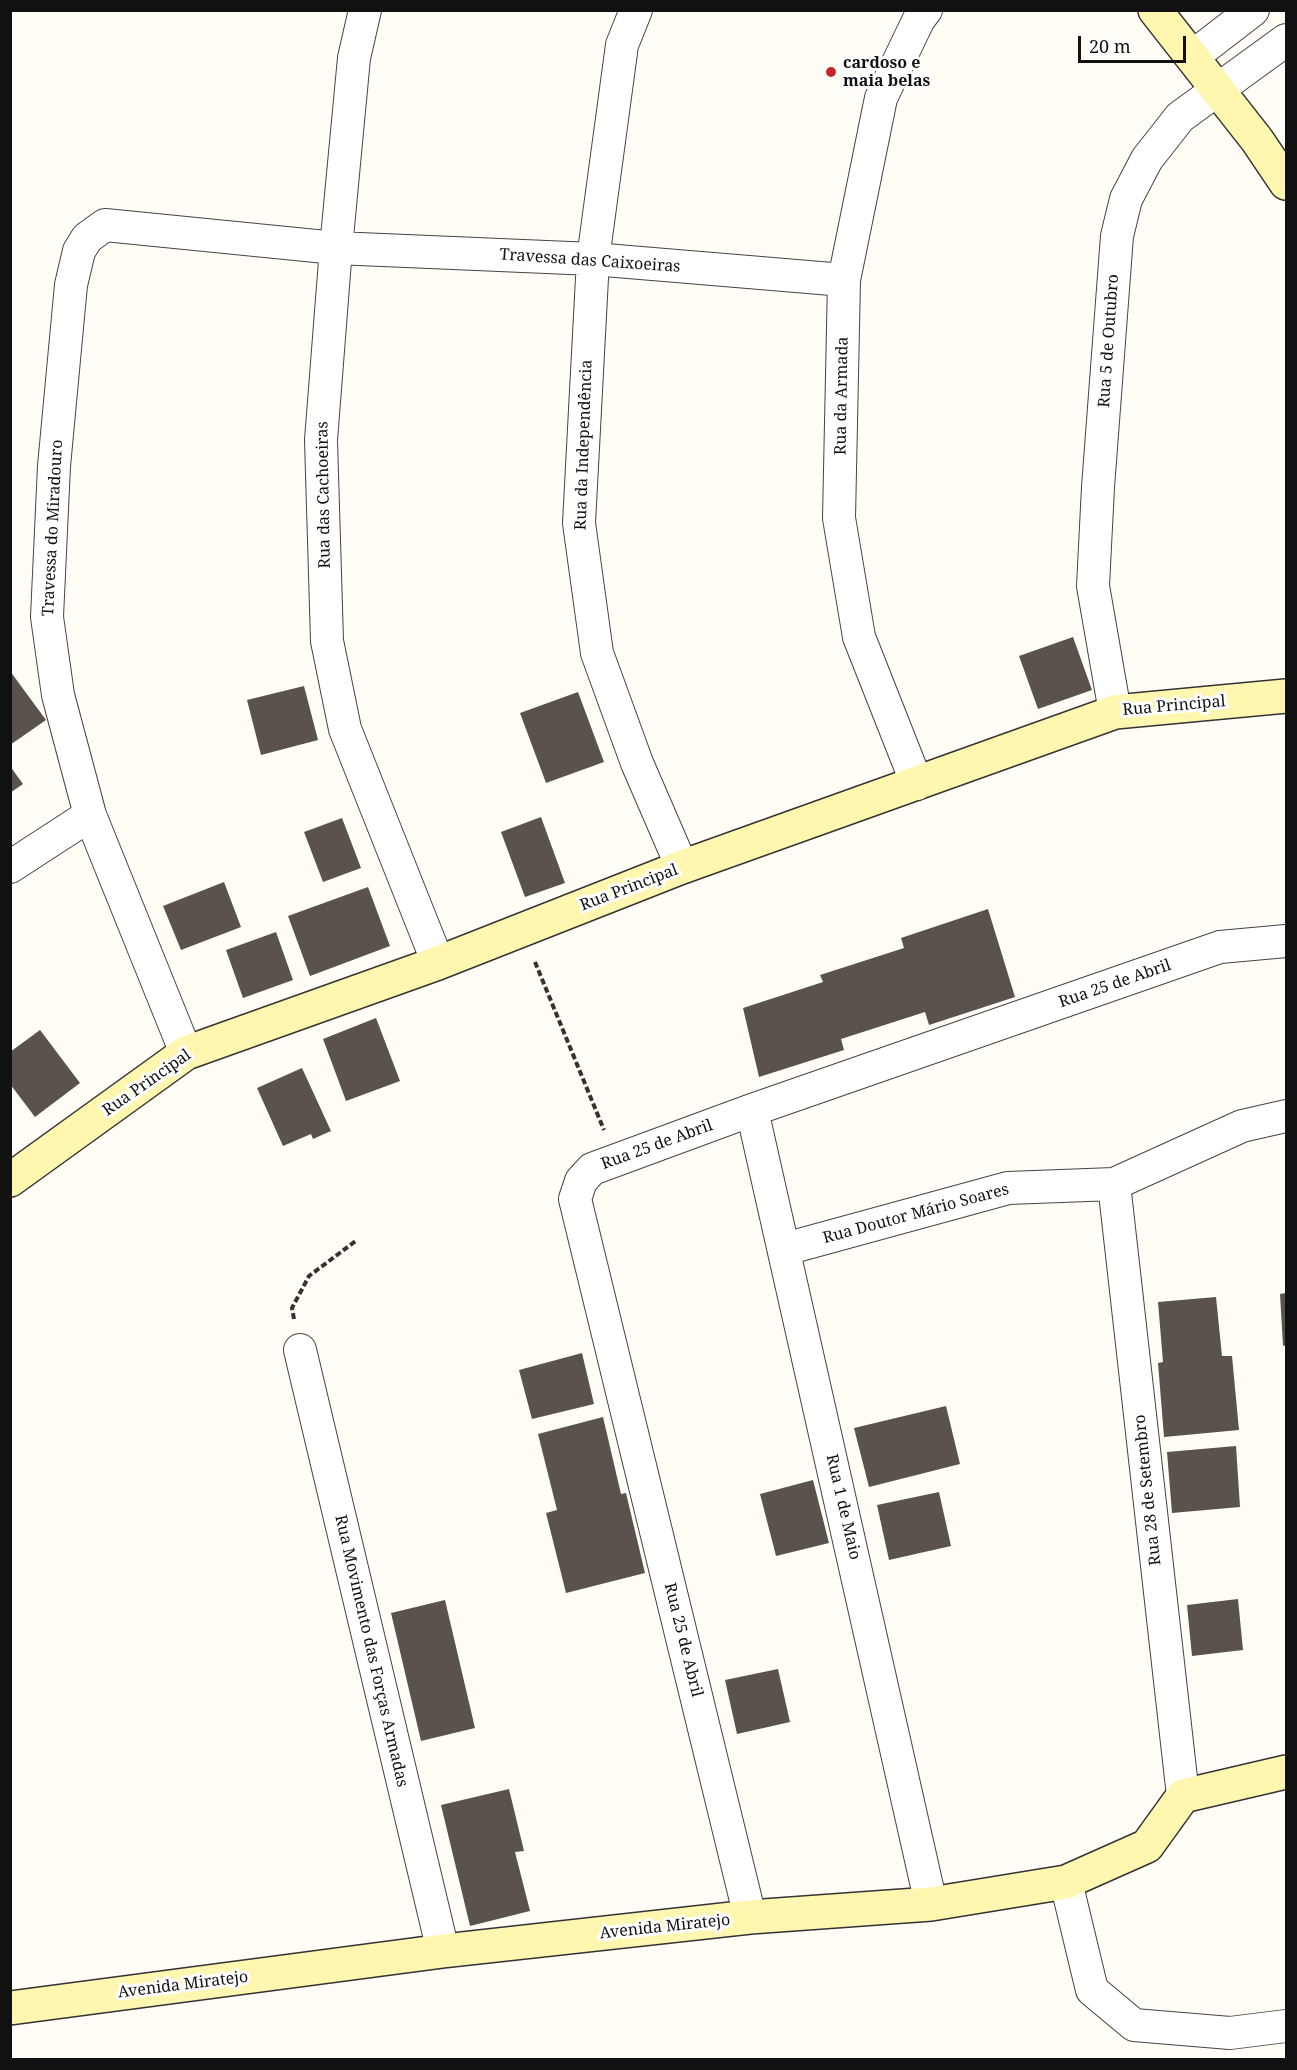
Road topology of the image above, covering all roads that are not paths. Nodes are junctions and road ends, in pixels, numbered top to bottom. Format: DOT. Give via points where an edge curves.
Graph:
graph roads {
  1 [pos="365,10"];
  2 [pos="636,10"];
  3 [pos="926,10"];
  4 [pos="1155,10"];
  5 [pos="1253,10"];
  6 [pos="1287,40"];
  7 [pos="1192,57"];
  8 [pos="1217,90"];
  9 [pos="1287,183"];
  10 [pos="336,248"];
  11 [pos="593,259"];
  12 [pos="844,280"];
  13 [pos="1287,696"];
  14 [pos="1115,712"];
  15 [pos="917,784"];
  16 [pos="90,816"];
  17 [pos="10,867"];
  18 [pos="682,867"];
  19 [pos="1287,941"];
  20 [pos="438,963"];
  21 [pos="186,1053"];
  22 [pos="752,1110"];
  23 [pos="1287,1116"];
  24 [pos="10,1180"];
  25 [pos="1114,1184"];
  26 [pos="785,1249"];
  27 [pos="300,1350"];
  28 [pos="1287,1772"];
  29 [pos="1183,1796"];
  30 [pos="1066,1882"];
  31 [pos="931,1904"];
  32 [pos="750,1917"];
  33 [pos="442,1951"];
  34 [pos="10,2008"];
  35 [pos="1287,2026"];
  1 -- 10 [label="street, Rua das Cachoeiras" via="354,58"];
  2 -- 11 [label="street, Rua da Independência" via="622,45"];
  3 -- 12 [label="street, Rua da Armada" via="881,98"];
  4 -- 7 [label="street"];
  5 -- 7 [label="street"];
  6 -- 8 [label="street, Rua 5 de Outubro"];
  7 -- 8 [label="street"];
  8 -- 9 [label="street"];
  8 -- 14 [label="street, Rua 5 de Outubro" via="1180,117 1147,159 1126,199 1117,236 1093,586"];
  10 -- 11 [label="street, Travessa das Caixoeiras"];
  10 -- 16 [label="street, Travessa do Miradouro" via="105,225 87,238 79,251 71,285 54,466 47,617 58,695"];
  10 -- 20 [label="street, Rua das Cachoeiras" via="321,440 327,641 345,729"];
  11 -- 12 [label="street, Travessa das Caixoeiras"];
  11 -- 18 [label="street, Rua da Independência" via="579,523 597,653 637,763"];
  12 -- 15 [label="street, Rua da Armada" via="839,518 859,637"];
  13 -- 14 [label="street, Rua Principal"];
  14 -- 15 [label="street, Rua Principal"];
  15 -- 18 [label="street, Rua Principal"];
  16 -- 17 [label="street"];
  16 -- 21 [label="street, Travessa do Miradouro"];
  18 -- 20 [label="street, Rua Principal"];
  19 -- 22 [label="street, Rua 25 de Abril" via="1220,947"];
  20 -- 21 [label="street, Rua Principal"];
  21 -- 24 [label="street, Rua Principal"];
  22 -- 26 [label="street, Rua 1 de Maio"];
  22 -- 32 [label="street, Rua 25 de Abril" via="592,1169 581,1181 575,1199"];
  23 -- 25 [label="street, Rua Doutor Mário Soares" via="1242,1126"];
  25 -- 26 [label="street, Rua Doutor Mário Soares" via="1008,1188"];
  25 -- 29 [label="street, Rua 28 de Setembro"];
  26 -- 31 [label="street, Rua 1 de Maio"];
  27 -- 33 [label="street, Rua Movimento das Forças Armadas"];
  28 -- 29 [label="street"];
  29 -- 30 [label="street, Avenida Miratejo" via="1147,1846"];
  30 -- 31 [label="street, Avenida Miratejo"];
  30 -- 35 [label="street" via="1092,1990 1134,2025 1230,2033"];
  31 -- 32 [label="street, Avenida Miratejo"];
  32 -- 33 [label="street, Avenida Miratejo"];
  33 -- 34 [label="street, Avenida Miratejo"];
}
